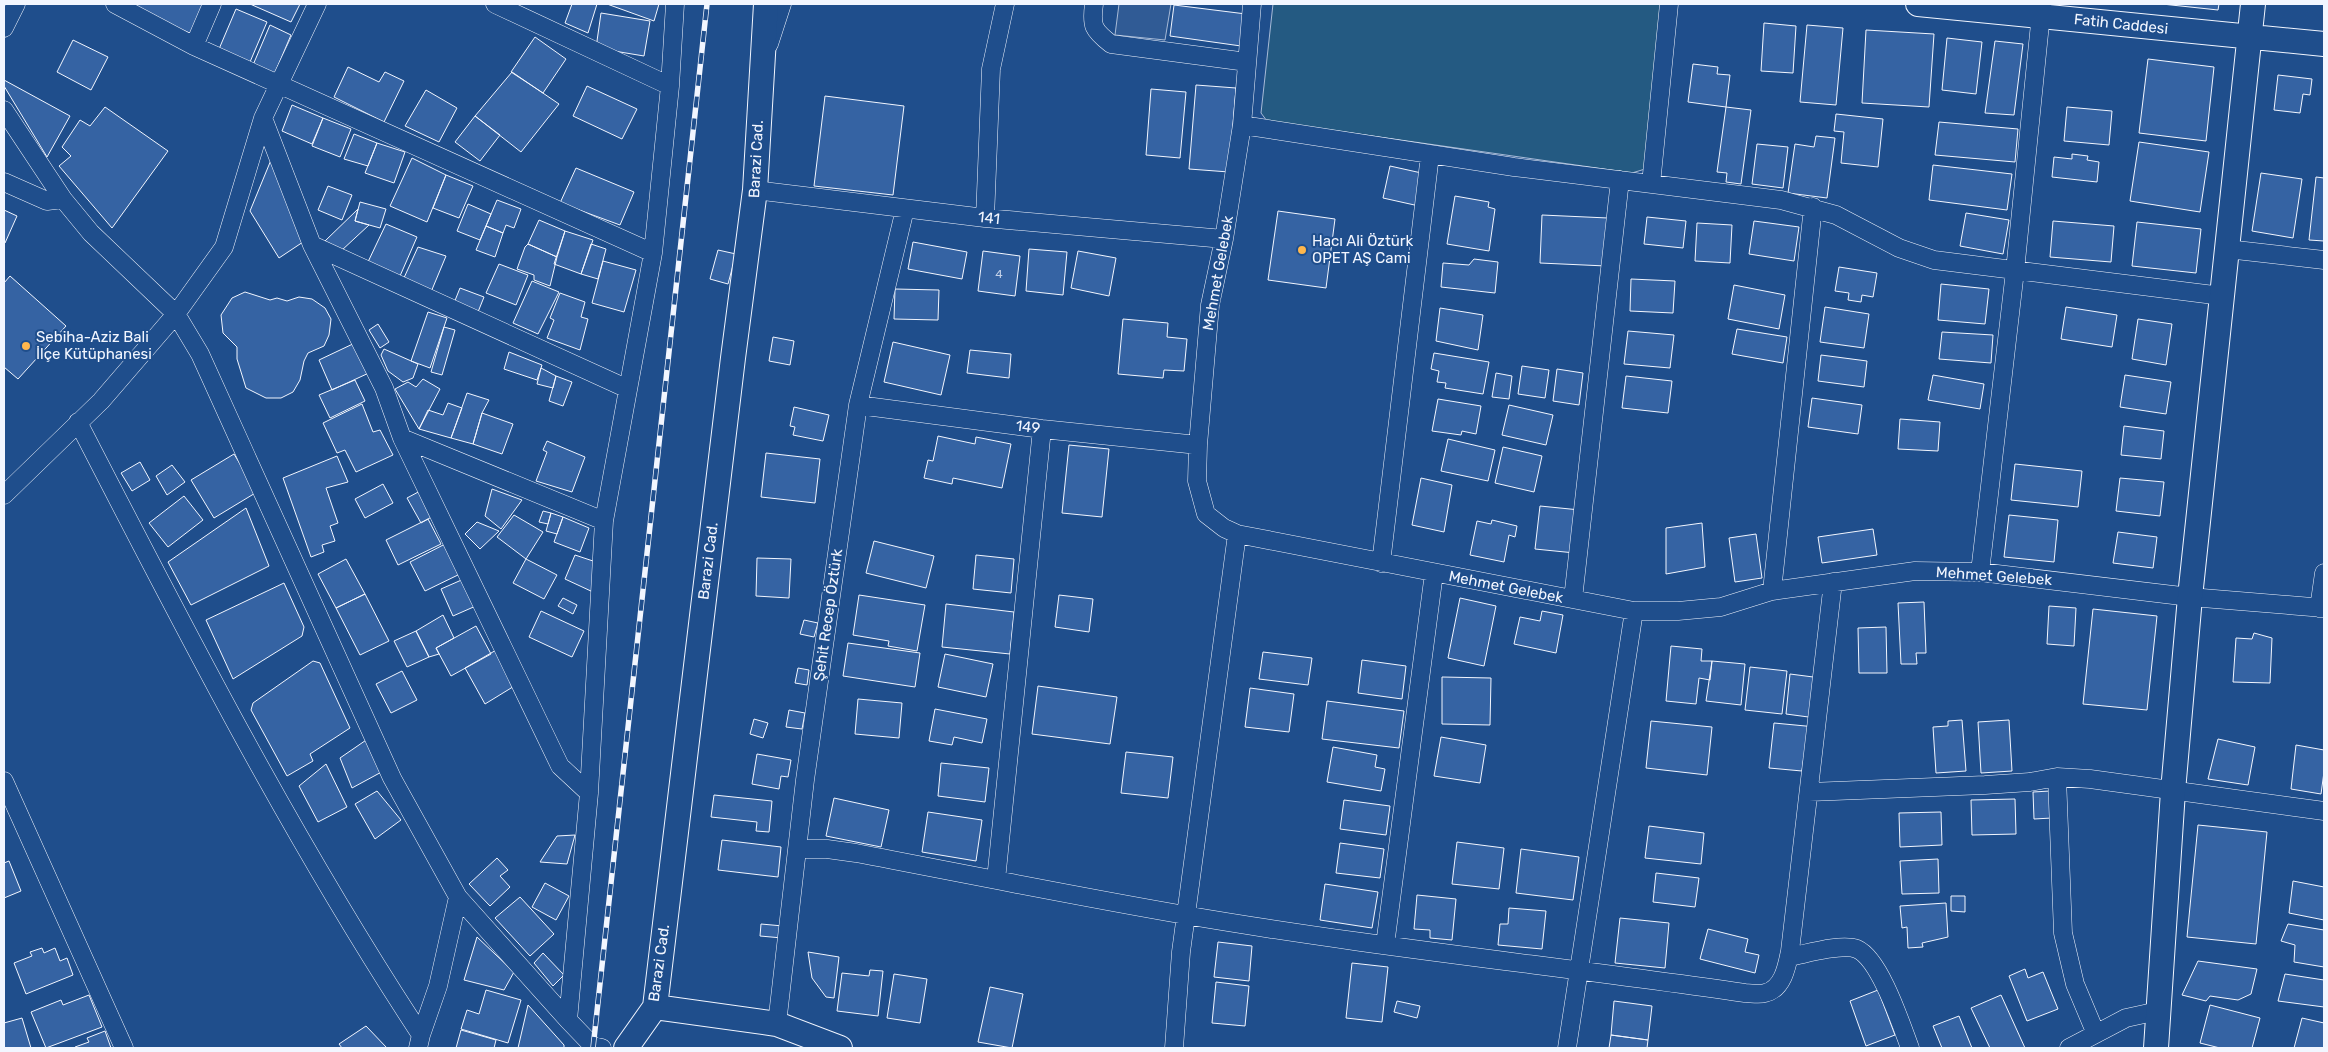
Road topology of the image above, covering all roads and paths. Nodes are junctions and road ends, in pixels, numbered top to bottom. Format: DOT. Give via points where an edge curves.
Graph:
graph roads {
  1 [pos="16,4"];
  2 [pos="115,4"];
  3 [pos="212,4"];
  4 [pos="317,4"];
  5 [pos="495,4"];
  6 [pos="675,4"];
  7 [pos="751,4"];
  8 [pos="766,4"];
  9 [pos="782,4"];
  10 [pos="1005,4"];
  11 [pos="1094,4"];
  12 [pos="1252,4"];
  13 [pos="1669,4"];
  14 [pos="1918,4"];
  15 [pos="2253,4"];
  16 [pos="2041,9"];
  17 [pos="4,28"];
  18 [pos="2249,38"];
  19 [pos="2324,44"];
  20 [pos="194,46"];
  21 [pos="1247,62"];
  22 [pos="761,64"];
  23 [pos="280,84"];
  24 [pos="670,86"];
  25 [pos="4,110"];
  26 [pos="263,118"];
  27 [pos="1242,125"];
  28 [pos="1430,154"];
  29 [pos="1620,180"];
  30 [pos="4,182"];
  31 [pos="1651,184"];
  32 [pos="755,190"];
  33 [pos="62,199"];
  34 [pos="1813,207"];
  35 [pos="905,209"];
  36 [pos="985,218"];
  37 [pos="1224,239"];
  38 [pos="312,244"];
  39 [pos="2227,249"];
  40 [pos="653,253"];
  41 [pos="2324,260"];
  42 [pos="2015,271"];
  43 [pos="2222,296"];
  44 [pos="176,314"];
  45 [pos="628,388"];
  46 [pos="858,405"];
  47 [pos="78,422"];
  48 [pos="1042,429"];
  49 [pos="402,438"];
  50 [pos="1198,445"];
  51 [pos="4,495"];
  52 [pos="604,521"];
  53 [pos="1237,534"];
  54 [pos="1382,563"];
  55 [pos="1980,572"];
  56 [pos="1434,573"];
  57 [pos="2324,573"];
  58 [pos="1833,582"];
  59 [pos="1772,591"];
  60 [pos="2190,597"];
  61 [pos="1573,599"];
  62 [pos="2322,608"];
  63 [pos="1634,611"];
  64 [pos="2057,777"];
  65 [pos="4,781"];
  66 [pos="2173,791"];
  67 [pos="589,792"];
  68 [pos="1809,792"];
  69 [pos="2324,812"];
  70 [pos="797,849"];
  71 [pos="996,880"];
  72 [pos="458,896"];
  73 [pos="1186,916"];
  74 [pos="1385,945"];
  75 [pos="1789,957"];
  76 [pos="1580,969"];
  77 [pos="654,1007"];
  78 [pos="2158,1012"];
  79 [pos="568,1020"];
  80 [pos="777,1024"];
  81 [pos="2096,1034"];
  82 [pos="420,1041"];
  83 [pos="124,1048"];
  84 [pos="602,1048"];
  85 [pos="626,1048"];
  86 [pos="840,1048"];
  87 [pos="1174,1048"];
  88 [pos="1567,1048"];
  89 [pos="1910,1048"];
  90 [pos="2068,1048"];
  91 [pos="2156,1048"];
  1 -- 17 [label="street"];
  2 -- 20 [label="street"];
  3 -- 20 [label="street"];
  4 -- 23 [label="street"];
  5 -- 24 [label="street"];
  6 -- 24 [label="street"];
  7 -- 22 [label="street" via="750,15"];
  8 -- 22 [label="street"];
  9 -- 22 [label="street"];
  10 -- 36 [label="street" via="991,69"];
  11 -- 21 [label="street" via="1092,21 1097,33 1111,44"];
  12 -- 21 [label="street, Mehmet Gelebek"];
  13 -- 31 [label="street"];
  14 -- 16 [label="street, Fatih Caddesi"];
  15 -- 18 [label="street"];
  16 -- 18 [label="street, Fatih Caddesi"];
  16 -- 42 [label="street"];
  18 -- 19 [label="street, Fatih Caddesi"];
  18 -- 39 [label="street"];
  20 -- 23 [label="street"];
  21 -- 27 [label="street, Mehmet Gelebek"];
  22 -- 32 [label="street, Barazi Cad."];
  23 -- 26 [label="street"];
  23 -- 40 [label="street"];
  24 -- 40 [label="street"];
  25 -- 33 [label="street"];
  26 -- 38 [label="street"];
  26 -- 44 [label="street" via="224,246"];
  27 -- 28 [label="street"];
  27 -- 37 [label="street, Mehmet Gelebek"];
  28 -- 29 [label="street"];
  28 -- 54 [label="street"];
  29 -- 31 [label="street"];
  29 -- 61 [label="street"];
  30 -- 33 [label="street" via="47,201"];
  31 -- 34 [label="street"];
  32 -- 35 [label="street, 141"];
  32 -- 77 [label="street, Barazi Cad."];
  33 -- 44 [label="street" via="91,233"];
  34 -- 42 [label="street" via="1836,215 1899,248 1934,260"];
  34 -- 59 [label="street"];
  35 -- 36 [label="street, 141"];
  35 -- 46 [label="street, Şehit Recep Öztürk"];
  36 -- 37 [label="street, 141"];
  37 -- 50 [label="street, Mehmet Gelebek" via="1210,305"];
  38 -- 45 [label="street"];
  38 -- 49 [label="street" via="384,388"];
  39 -- 41 [label="street"];
  39 -- 43 [label="street"];
  40 -- 45 [label="street"];
  42 -- 43 [label="street"];
  42 -- 55 [label="street"];
  43 -- 60 [label="street"];
  44 -- 47 [label="street" via="101,401"];
  44 -- 72 [label="street" via="200,354 392,778"];
  45 -- 52 [label="street"];
  46 -- 48 [label="street, 149"];
  46 -- 70 [label="street, Şehit Recep Öztürk"];
  47 -- 51 [label="street"];
  47 -- 82 [label="street" via="212,682"];
  48 -- 50 [label="street, 149"];
  48 -- 71 [label="street"];
  49 -- 52 [label="street"];
  49 -- 67 [label="street" via="560,766"];
  50 -- 53 [label="street, Mehmet Gelebek" via="1196,481 1206,514"];
  52 -- 67 [label="street"];
  53 -- 54 [label="street, Mehmet Gelebek"];
  53 -- 73 [label="street"];
  54 -- 56 [label="street, Mehmet Gelebek"];
  55 -- 58 [label="street, Mehmet Gelebek" via="1915,571"];
  55 -- 60 [label="street, Mehmet Gelebek"];
  56 -- 61 [label="street, Mehmet Gelebek"];
  56 -- 74 [label="street"];
  57 -- 62 [label="street"];
  58 -- 59 [label="street, Mehmet Gelebek"];
  58 -- 68 [label="street"];
  59 -- 63 [label="street, Mehmet Gelebek" via="1721,607"];
  60 -- 62 [label="street, Mehmet Gelebek"];
  60 -- 66 [label="street"];
  61 -- 63 [label="street, Mehmet Gelebek"];
  63 -- 76 [label="street"];
  64 -- 66 [label="street"];
  64 -- 68 [label="street" via="1985,785"];
  64 -- 81 [label="street" via="2062,933 2075,984"];
  65 -- 83 [label="street"];
  66 -- 69 [label="street"];
  66 -- 78 [label="street"];
  67 -- 79 [label="street"];
  68 -- 75 [label="street"];
  70 -- 71 [label="street" via="856,853"];
  70 -- 80 [label="street, Şehit Recep Öztürk"];
  71 -- 73 [label="street"];
  72 -- 79 [label="street"];
  72 -- 82 [label="street" via="438,986"];
  73 -- 74 [label="street"];
  73 -- 87 [label="street"];
  74 -- 76 [label="street"];
  75 -- 76 [label="street" via="1784,975 1766,993 1745,993"];
  75 -- 89 [label="street" via="1846,947 1858,949 1876,965"];
  76 -- 88 [label="street"];
  77 -- 80 [label="street"];
  77 -- 85 [label="street, Barazi Cad."];
  78 -- 81 [label="street" via="2126,1018"];
  78 -- 91 [label="street"];
  79 -- 84 [label="street" via="594,1046"];
  80 -- 86 [label="street"];
  81 -- 90 [label="street"];
}
